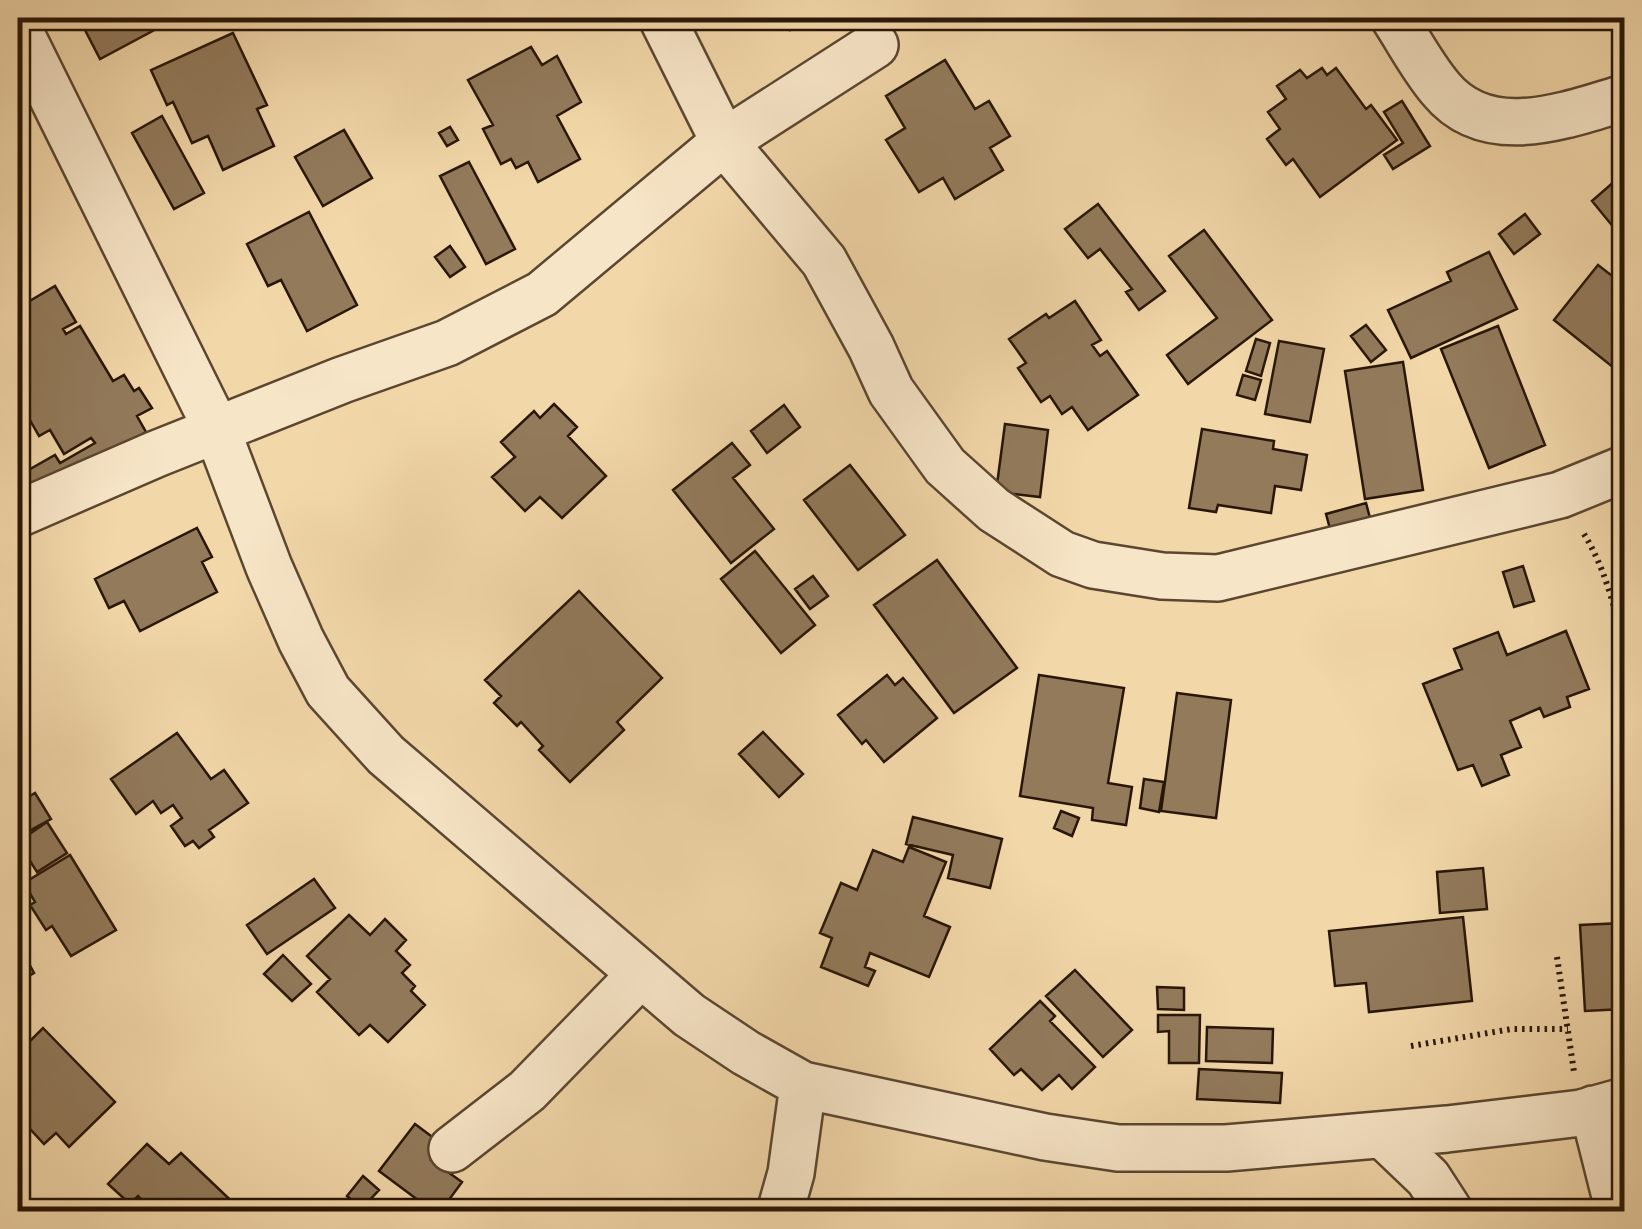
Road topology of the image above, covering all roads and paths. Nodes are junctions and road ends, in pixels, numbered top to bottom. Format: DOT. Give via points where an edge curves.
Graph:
graph roads {
  1 [pos="662,18"];
  2 [pos="1394,18"];
  3 [pos="18,28"];
  4 [pos="875,45"];
  5 [pos="1624,98"];
  6 [pos="724,142"];
  7 [pos="217,430"];
  8 [pos="1624,469"];
  9 [pos="1560,495"];
  10 [pos="18,514"];
  11 [pos="1624,644"];
  12 [pos="1558,957"];
  13 [pos="641,974"];
  14 [pos="1568,1030"];
  15 [pos="1411,1046"];
  16 [pos="803,1085"];
  17 [pos="1599,1108"];
  18 [pos="1383,1134"];
  19 [pos="452,1149"];
  20 [pos="780,1212"];
  21 [pos="1450,1212"];
  22 [pos="1619,1212"];
  1 -- 6 [label="street"];
  2 -- 5 [label="street" via="1443,92 1498,122 1529,123"];
  3 -- 7 [label="street"];
  4 -- 6 [label="street"];
  6 -- 7 [label="street" via="542,294 447,343"];
  6 -- 9 [label="street" via="824,261 891,390 945,466 994,510 1062,554 1162,576 1218,578"];
  7 -- 10 [label="street"];
  7 -- 13 [label="street" via="268,567 328,690 386,755"];
  8 -- 9 [label="street"];
  9 -- 11 [label="path" via="1595,553"];
  12 -- 14 [label="path"];
  13 -- 16 [label="street" via="746,1054"];
  13 -- 19 [label="street" via="527,1091"];
  14 -- 15 [label="path" via="1512,1028"];
  14 -- 17 [label="path"];
  16 -- 18 [label="street" via="1118,1148 1226,1148"];
  16 -- 20 [label="street"];
  17 -- 18 [label="street"];
  17 -- 22 [label="street"];
  18 -- 21 [label="street" via="1428,1178"];
}
